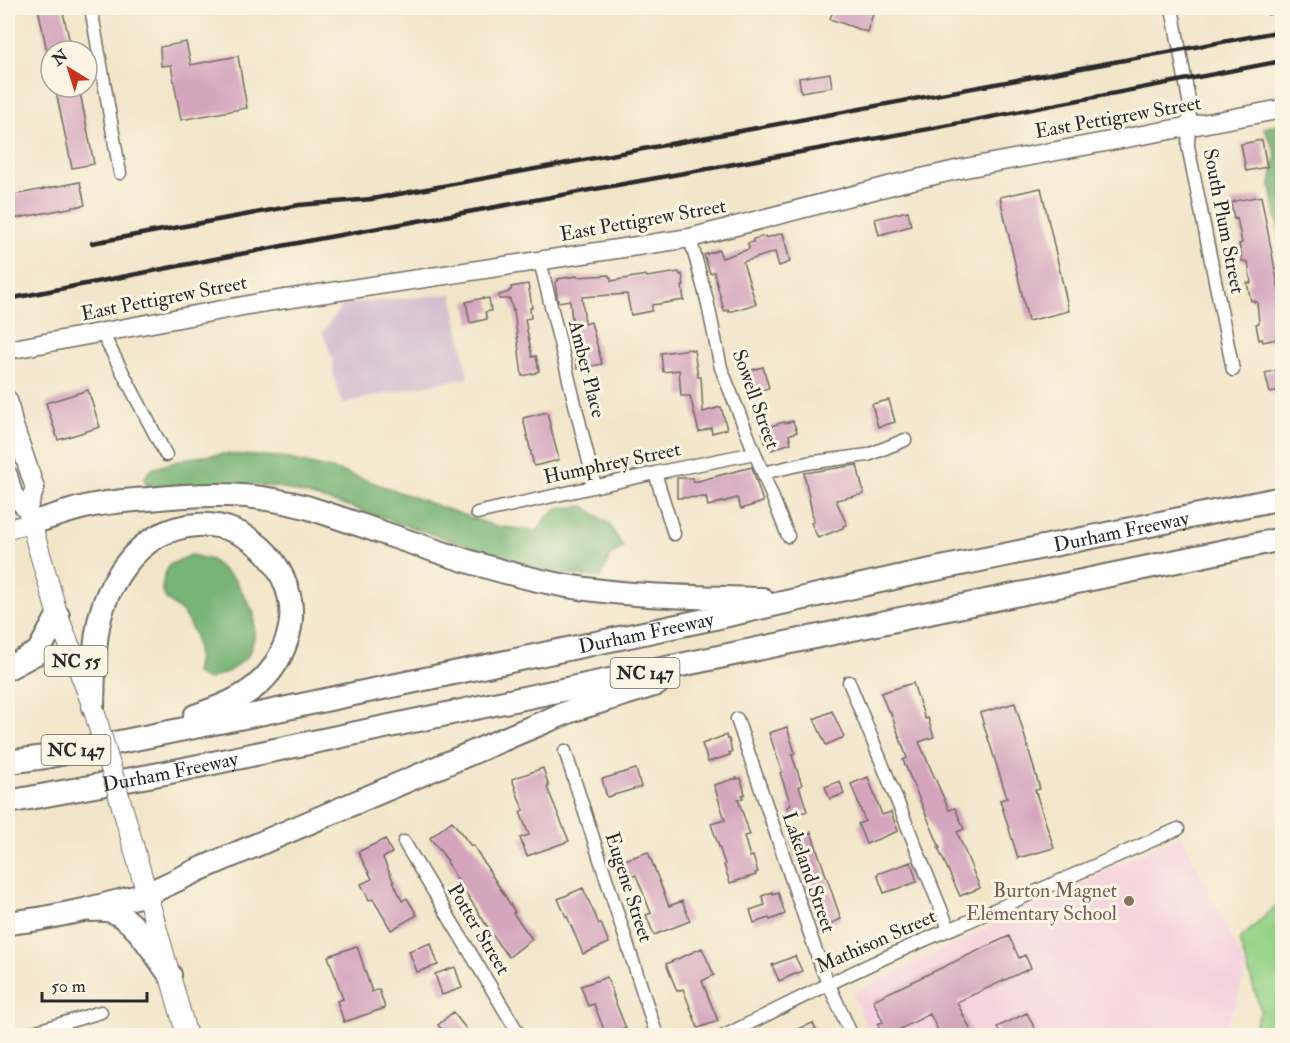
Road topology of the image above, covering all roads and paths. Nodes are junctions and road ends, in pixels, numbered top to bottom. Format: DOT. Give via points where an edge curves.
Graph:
graph roads {
  1 [pos="90,8"];
  2 [pos="1172,8"];
  3 [pos="1282,109"];
  4 [pos="1190,127"];
  5 [pos="120,173"];
  6 [pos="690,237"];
  7 [pos="540,261"];
  8 [pos="102,333"];
  9 [pos="8,350"];
  10 [pos="1233,370"];
  11 [pos="8,400"];
  12 [pos="905,440"];
  13 [pos="755,453"];
  14 [pos="166,455"];
  15 [pos="655,473"];
  16 [pos="763,473"];
  17 [pos="8,475"];
  18 [pos="595,486"];
  19 [pos="1282,498"];
  20 [pos="477,513"];
  21 [pos="29,516"];
  22 [pos="8,529"];
  23 [pos="674,534"];
  24 [pos="788,536"];
  25 [pos="1282,540"];
  26 [pos="796,599"];
  27 [pos="58,616"];
  28 [pos="739,653"];
  29 [pos="8,668"];
  30 [pos="849,682"];
  31 [pos="93,707"];
  32 [pos="737,718"];
  33 [pos="144,737"];
  34 [pos="565,751"];
  35 [pos="8,762"];
  36 [pos="8,802"];
  37 [pos="1178,829"];
  38 [pos="404,842"];
  39 [pos="147,894"];
  40 [pos="84,910"];
  41 [pos="8,923"];
  42 [pos="949,929"];
  43 [pos="170,975"];
  44 [pos="828,984"];
  45 [pos="101,1012"];
  46 [pos="20,1035"];
  47 [pos="187,1035"];
  48 [pos="520,1035"];
  49 [pos="657,1035"];
  50 [pos="724,1035"];
  51 [pos="852,1035"];
  1 -- 5 [label="street"];
  2 -- 4 [label="street, South Plum Street" via="1190,106"];
  3 -- 4 [label="street, East Pettigrew Street"];
  4 -- 6 [label="street, East Pettigrew Street" via="965,168"];
  4 -- 10 [label="street, South Plum Street" via="1188,146"];
  6 -- 7 [label="street, East Pettigrew Street"];
  6 -- 13 [label="street, Sowell Street" via="721,368"];
  7 -- 8 [label="street, East Pettigrew Street" via="259,303"];
  7 -- 18 [label="street, Amber Place"];
  8 -- 9 [label="street, East Pettigrew Street"];
  8 -- 14 [label="street"];
  11 -- 21 [label="street, NC 55" via="35,488"];
  12 -- 16 [label="street" via="868,455"];
  13 -- 15 [label="street, Humphrey Street"];
  13 -- 16 [label="street, Sowell Street"];
  15 -- 18 [label="street, Humphrey Street"];
  15 -- 23 [label="street"];
  16 -- 24 [label="street, Sowell Street"];
  17 -- 21 [label="street, NC 55" via="13,494"];
  18 -- 20 [label="street, Humphrey Street"];
  19 -- 26 [label="highway, Durham Freeway / NC 147"];
  21 -- 22 [label="street"];
  21 -- 26 [label="highway" via="192,494 255,496 306,507 498,570 568,586 651,596"];
  21 -- 27 [label="main road, NC 55"];
  25 -- 28 [label="highway, Durham Freeway / NC 147"];
  26 -- 33 [label="highway, Durham Freeway / NC 147"];
  27 -- 29 [label="highway" via="38,652"];
  27 -- 31 [label="main road, NC 55"];
  28 -- 36 [label="highway, Durham Freeway / NC 147"];
  28 -- 39 [label="highway" via="692,675 573,710"];
  30 -- 42 [label="street"];
  31 -- 33 [label="highway" via="100,615 109,591 131,559 144,546 172,530 201,524 238,532 255,542 276,565 290,597 291,628 280,658 269,674 238,699"];
  31 -- 39 [label="main road, NC 55, bridge"];
  32 -- 44 [label="street, Lakeland Street"];
  33 -- 35 [label="highway, Durham Freeway / NC 147"];
  34 -- 49 [label="street, Eugene Street"];
  37 -- 42 [label="street, Mathison Street"];
  38 -- 48 [label="street, Potter Street"];
  39 -- 40 [label="highway"];
  39 -- 43 [label="main road, NC 55"];
  40 -- 41 [label="highway"];
  40 -- 43 [label="highway" via="110,911 124,918"];
  42 -- 44 [label="street, Mathison Street"];
  43 -- 47 [label="main road, NC 55"];
  44 -- 50 [label="street, Mathison Street"];
  44 -- 51 [label="street, Lakeland Street"];
  45 -- 46 [label="street"];
}
